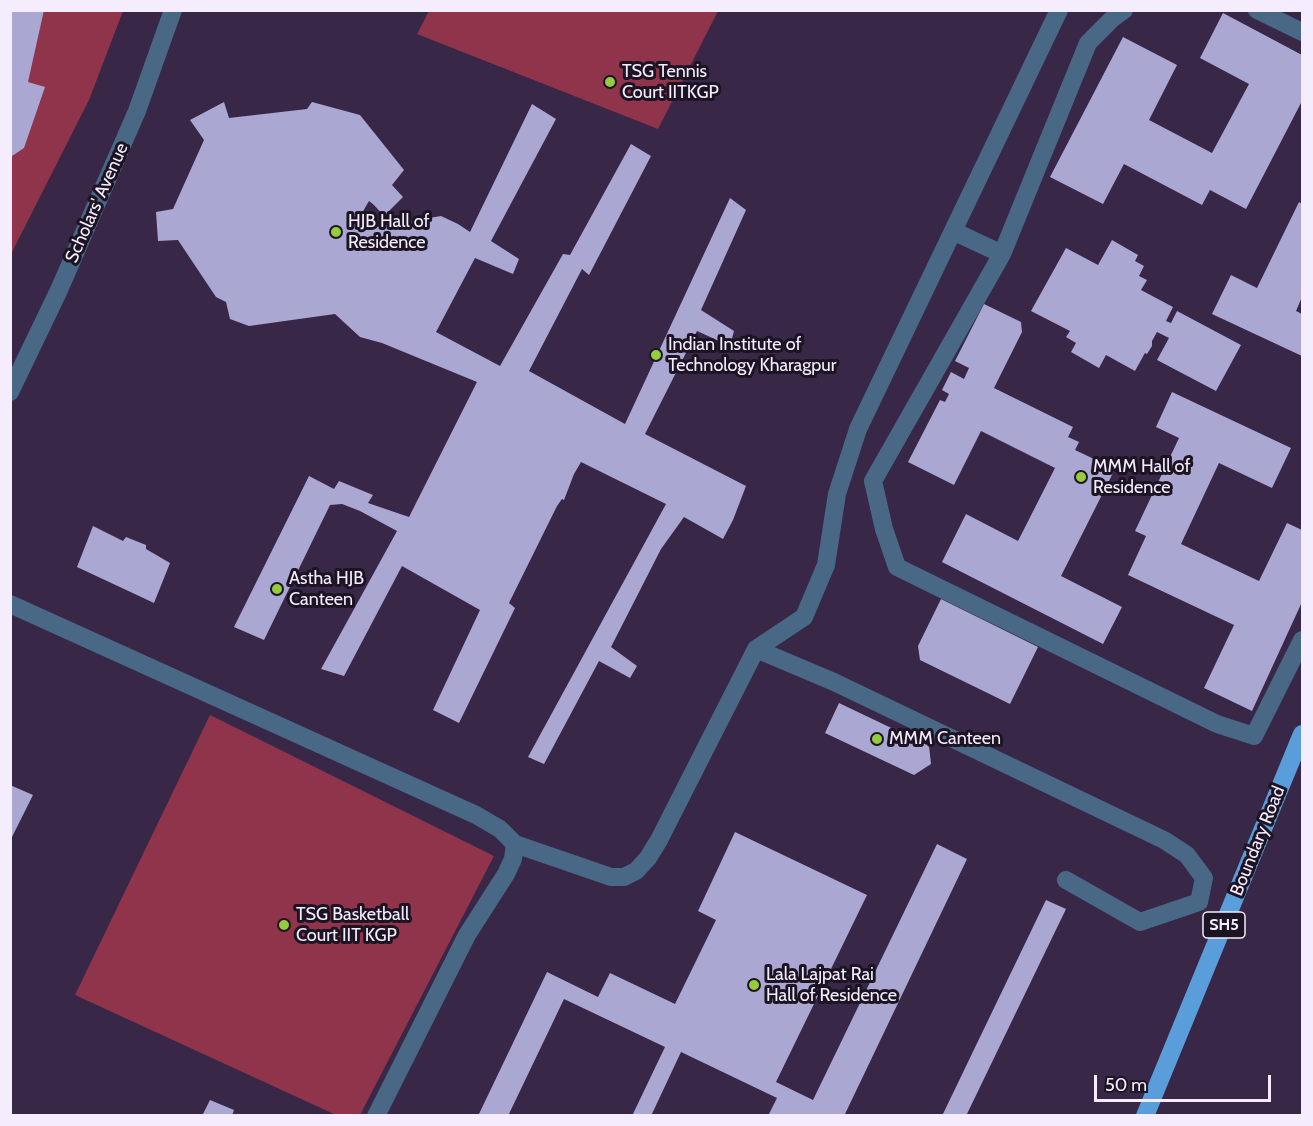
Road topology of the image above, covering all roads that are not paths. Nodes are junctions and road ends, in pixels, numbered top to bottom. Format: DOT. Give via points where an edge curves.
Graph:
graph roads {
  1 [pos="173,10"];
  2 [pos="1059,10"];
  3 [pos="1124,10"];
  4 [pos="1257,10"];
  5 [pos="1302,32"];
  6 [pos="953,231"];
  7 [pos="1002,254"];
  8 [pos="10,392"];
  9 [pos="10,604"];
  10 [pos="1302,640"];
  11 [pos="756,649"];
  12 [pos="1302,734"];
  13 [pos="516,844"];
  14 [pos="1066,880"];
  15 [pos="376,1116"];
  16 [pos="1145,1116"];
  1 -- 8 [label="street, Scholars' Avenue" via="137,111"];
  2 -- 6 [label="street"];
  3 -- 7 [label="street" via="1088,43"];
  4 -- 5 [label="street"];
  6 -- 7 [label="street"];
  6 -- 11 [label="street" via="858,429 837,494 826,565 804,617"];
  7 -- 10 [label="street" via="873,481 897,567 1217,724 1254,736"];
  9 -- 13 [label="street" via="476,816 500,829"];
  11 -- 13 [label="street" via="659,840 636,871 624,877 610,877"];
  11 -- 14 [label="street" via="834,682 1164,840 1187,855 1204,878 1199,902 1140,922"];
  12 -- 16 [label="main road, Boundary Road / SH5"];
  13 -- 15 [label="street" via="506,874 467,935"];
}
